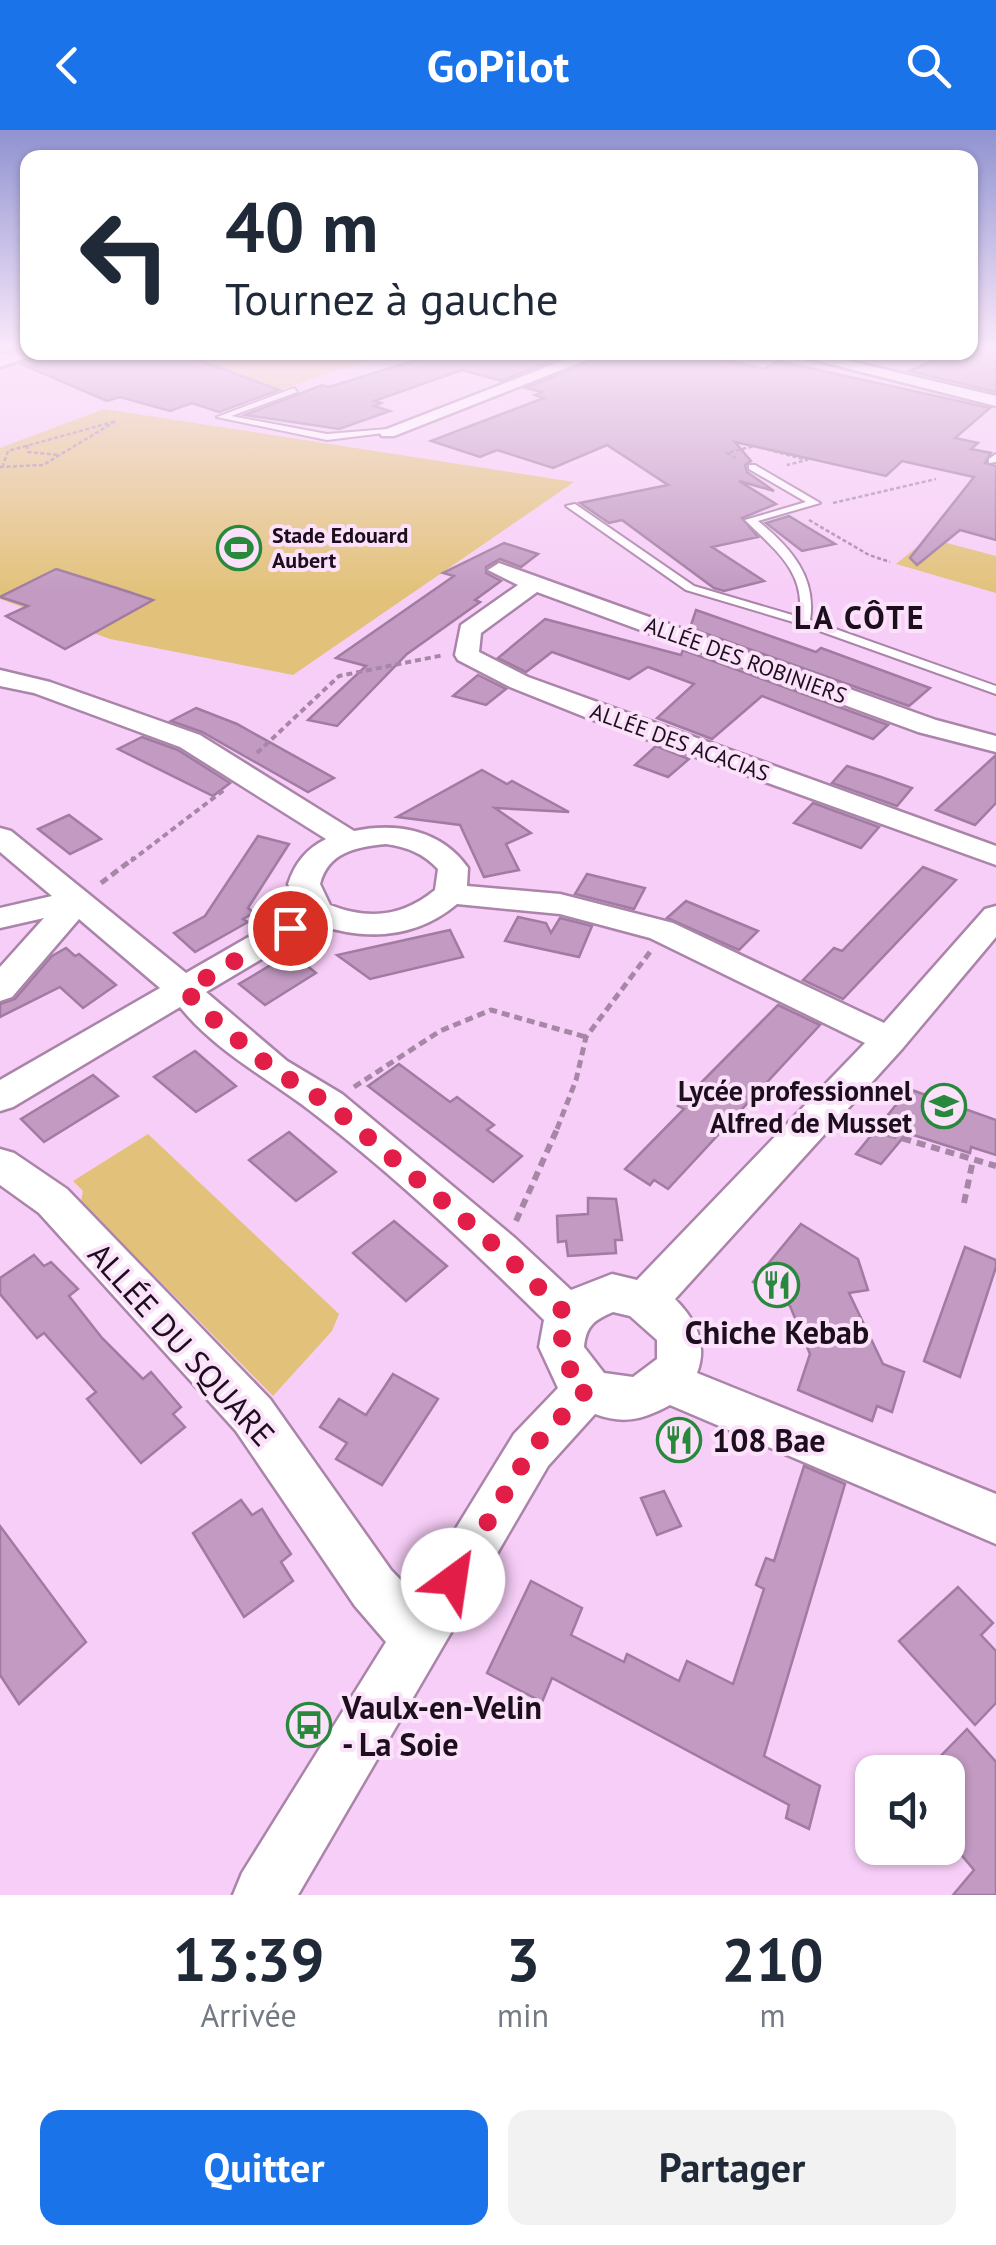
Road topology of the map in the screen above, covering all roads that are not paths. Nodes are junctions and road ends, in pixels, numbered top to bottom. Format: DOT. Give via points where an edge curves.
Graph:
graph roads {
  1 [pos="276,427"];
  2 [pos="400,427"];
  3 [pos="388,432"];
  4 [pos="752,467"];
  5 [pos="571,506"];
  6 [pos="498,570"];
  7 [pos="535,583"];
  8 [pos="804,622"];
  9 [pos="0,678"];
  10 [pos="996,690"];
  11 [pos="996,744"];
  12 [pos="0,837"];
  13 [pos="348,840"];
  14 [pos="996,856"];
  15 [pos="450,894"];
  16 [pos="78,899"];
  17 [pos="317,912"];
  18 [pos="996,916"];
  19 [pos="0,918"];
  20 [pos="0,989"];
  21 [pos="186,990"];
  22 [pos="889,1040"];
  23 [pos="0,1097"];
  24 [pos="0,1164"];
  25 [pos="646,1301"];
  26 [pos="568,1316"];
  27 [pos="668,1382"];
  28 [pos="588,1388"];
  29 [pos="996,1520"];
  30 [pos="418,1638"];
  31 [pos="264,1895"];
  1 -- 3 [label="lane" via="327,437"];
  2 -- 3 [label="street"];
  4 -- 8 [label="lane" via="815,503 750,520 787,549 810,602"];
  5 -- 8 [label="lane" via="690,588"];
  6 -- 7 [label="street, ALLÉE DES ROBINIERS"];
  7 -- 11 [label="street, ALLÉE DES ROBINIERS" via="927,726"];
  7 -- 14 [label="street, ALLÉE DES ACACIAS" via="470,630 467,655 549,694"];
  8 -- 10 [label="lane"];
  9 -- 13 [label="street" via="190,741"];
  12 -- 16 [label="street"];
  13 -- 15 [label="street" via="386,835 430,845 453,868"];
  13 -- 17 [label="street" via="330,848 306,875"];
  15 -- 17 [label="street" via="407,923 384,927"];
  15 -- 22 [label="street" via="560,904 662,930"];
  16 -- 19 [label="street"];
  16 -- 20 [label="street"];
  16 -- 21 [label="street"];
  17 -- 21 [label="street"];
  18 -- 22 [label="street"];
  21 -- 23 [label="street"];
  21 -- 26 [label="street" via="274,1070 329,1104"];
  22 -- 25 [label="street"];
  24 -- 30 [label="street, ALLÉE DU SQUARE" via="53,1201 252,1415 373,1588"];
  25 -- 26 [label="street" via="612,1293"];
  25 -- 27 [label="street" via="678,1338"];
  26 -- 28 [label="street" via="564,1362"];
  27 -- 28 [label="street" via="622,1400"];
  27 -- 29 [label="street"];
  28 -- 30 [label="street" via="531,1450"];
  30 -- 31 [label="street"];
}
